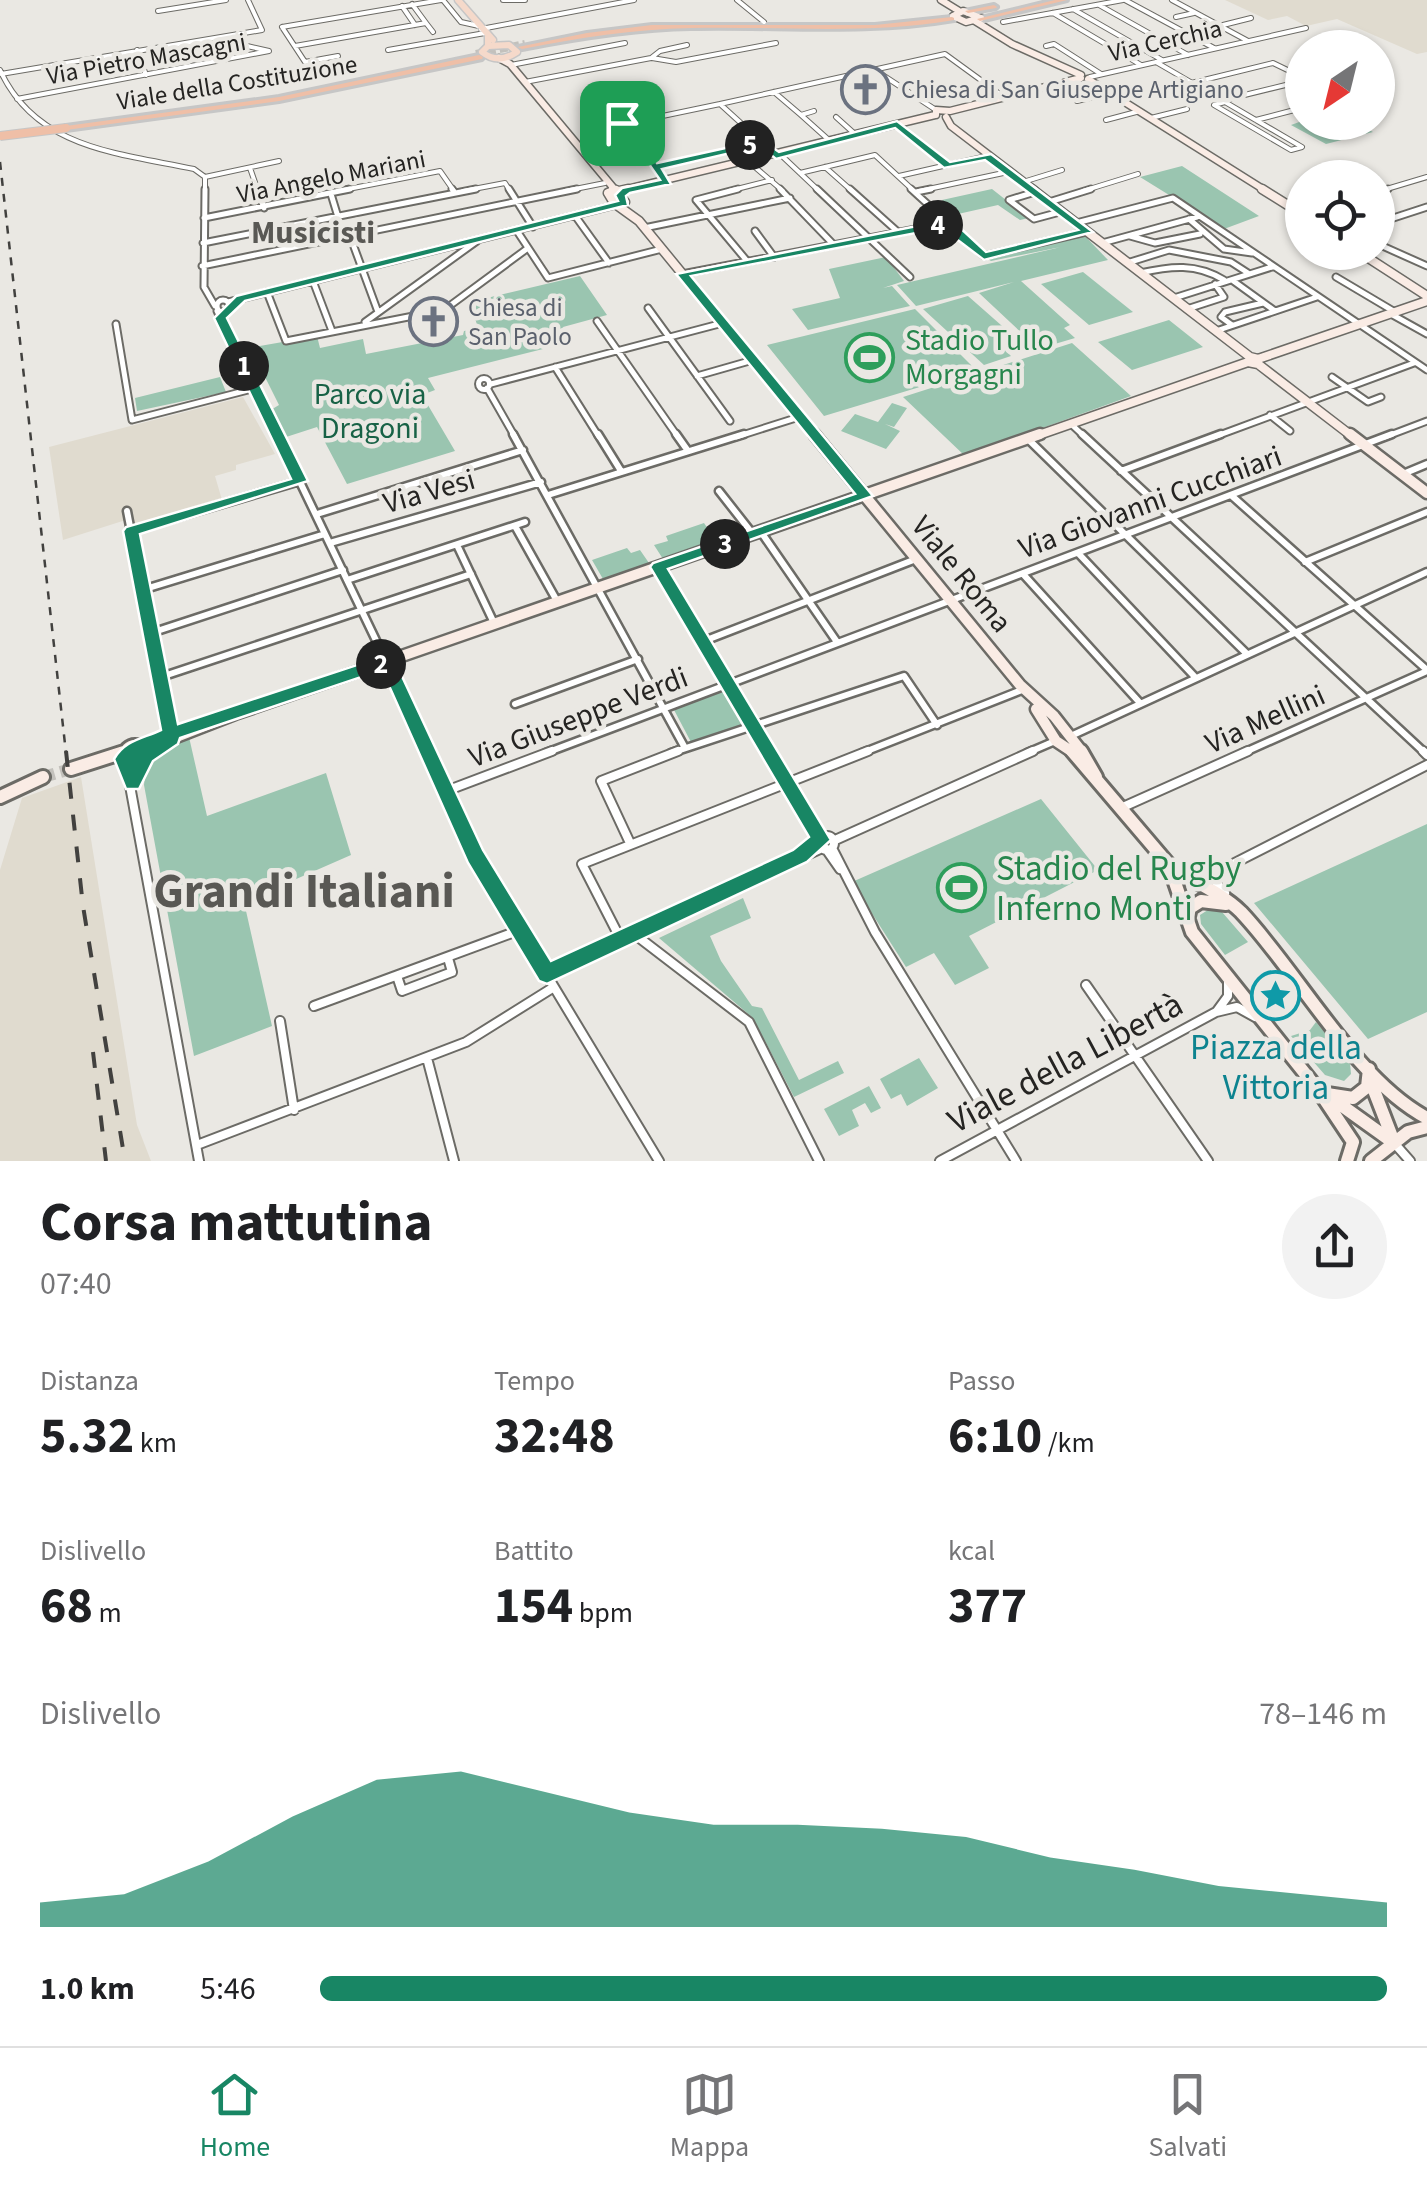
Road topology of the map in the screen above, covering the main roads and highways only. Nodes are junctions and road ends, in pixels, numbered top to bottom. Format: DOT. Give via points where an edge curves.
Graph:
graph roads {
  1 [pos="458,0"];
  2 [pos="940,0"];
  3 [pos="1031,0"];
  4 [pos="1044,0"];
  5 [pos="1060,0"];
  6 [pos="956,15"];
  7 [pos="980,17"];
  8 [pos="963,22"];
  9 [pos="679,26"];
  10 [pos="840,29"];
  11 [pos="481,38"];
  12 [pos="505,44"];
  13 [pos="516,54"];
  14 [pos="495,58"];
  15 [pos="1087,79"];
  16 [pos="348,84"];
  17 [pos="948,114"];
  18 [pos="0,134"];
  19 [pos="615,194"];
  20 [pos="1285,202"];
  21 [pos="1386,270"];
  22 [pos="1427,298"];
  23 [pos="1253,360"];
  24 [pos="1427,493"];
  25 [pos="866,496"];
  26 [pos="71,769"];
  27 [pos="1169,865"];
  28 [pos="1238,909"];
  29 [pos="1188,922"];
  30 [pos="1369,1074"];
  31 [pos="1321,1090"];
  32 [pos="1427,1118"];
  33 [pos="1427,1127"];
  34 [pos="1394,1143"];
  35 [pos="1347,1161"];
  36 [pos="1371,1161"];
  1 -- 11 [label="main road"];
  2 -- 6 [label="main road"];
  3 -- 6 [label="highway"];
  4 -- 7 [label="highway"];
  5 -- 7 [label="highway"];
  6 -- 7 [label="main road"];
  6 -- 8 [label="main road"];
  6 -- 10 [label="highway"];
  7 -- 8 [label="main road"];
  7 -- 15 [label="main road" via="1012,44"];
  8 -- 10 [label="highway"];
  9 -- 10 [label="highway"];
  9 -- 12 [label="highway" via="612,26"];
  9 -- 13 [label="highway" via="584,37"];
  11 -- 12 [label="main road"];
  11 -- 14 [label="main road" via="483,54"];
  11 -- 16 [label="highway, Viale della Costituzione"];
  12 -- 13 [label="main road"];
  13 -- 14 [label="main road"];
  13 -- 19 [label="main road, Viale Roma" via="525,82"];
  14 -- 16 [label="highway"];
  15 -- 17 [label="main road, Via Cerchia"];
  15 -- 20 [label="main road"];
  16 -- 18 [label="highway, Viale della Costituzione, bridge" via="231,107"];
  17 -- 19 [label="main road, Via Cerchia"];
  17 -- 23 [label="main road" via="951,126 987,156"];
  19 -- 25 [label="main road, Viale Roma"];
  21 -- 22 [label="main road"];
  22 -- 23 [label="main road"];
  23 -- 24 [label="main road"];
  23 -- 25 [label="main road"];
  25 -- 26 [label="main road" via="171,736 144,755"];
  25 -- 27 [label="main road, Viale Roma"];
  27 -- 28 [label="main road"];
  27 -- 29 [label="main road, Viale Roma"];
  28 -- 29 [label="main road" via="1201,901 1190,908"];
  28 -- 30 [label="main road"];
  29 -- 31 [label="main road, Viale Roma" via="1228,981"];
  30 -- 31 [label="main road" via="1353,1098"];
  30 -- 32 [label="main road"];
  30 -- 34 [label="main road"];
  31 -- 34 [label="main road"];
  31 -- 35 [label="main road" via="1349,1133 1353,1151"];
  33 -- 34 [label="main road"];
  34 -- 36 [label="main road"];
}
